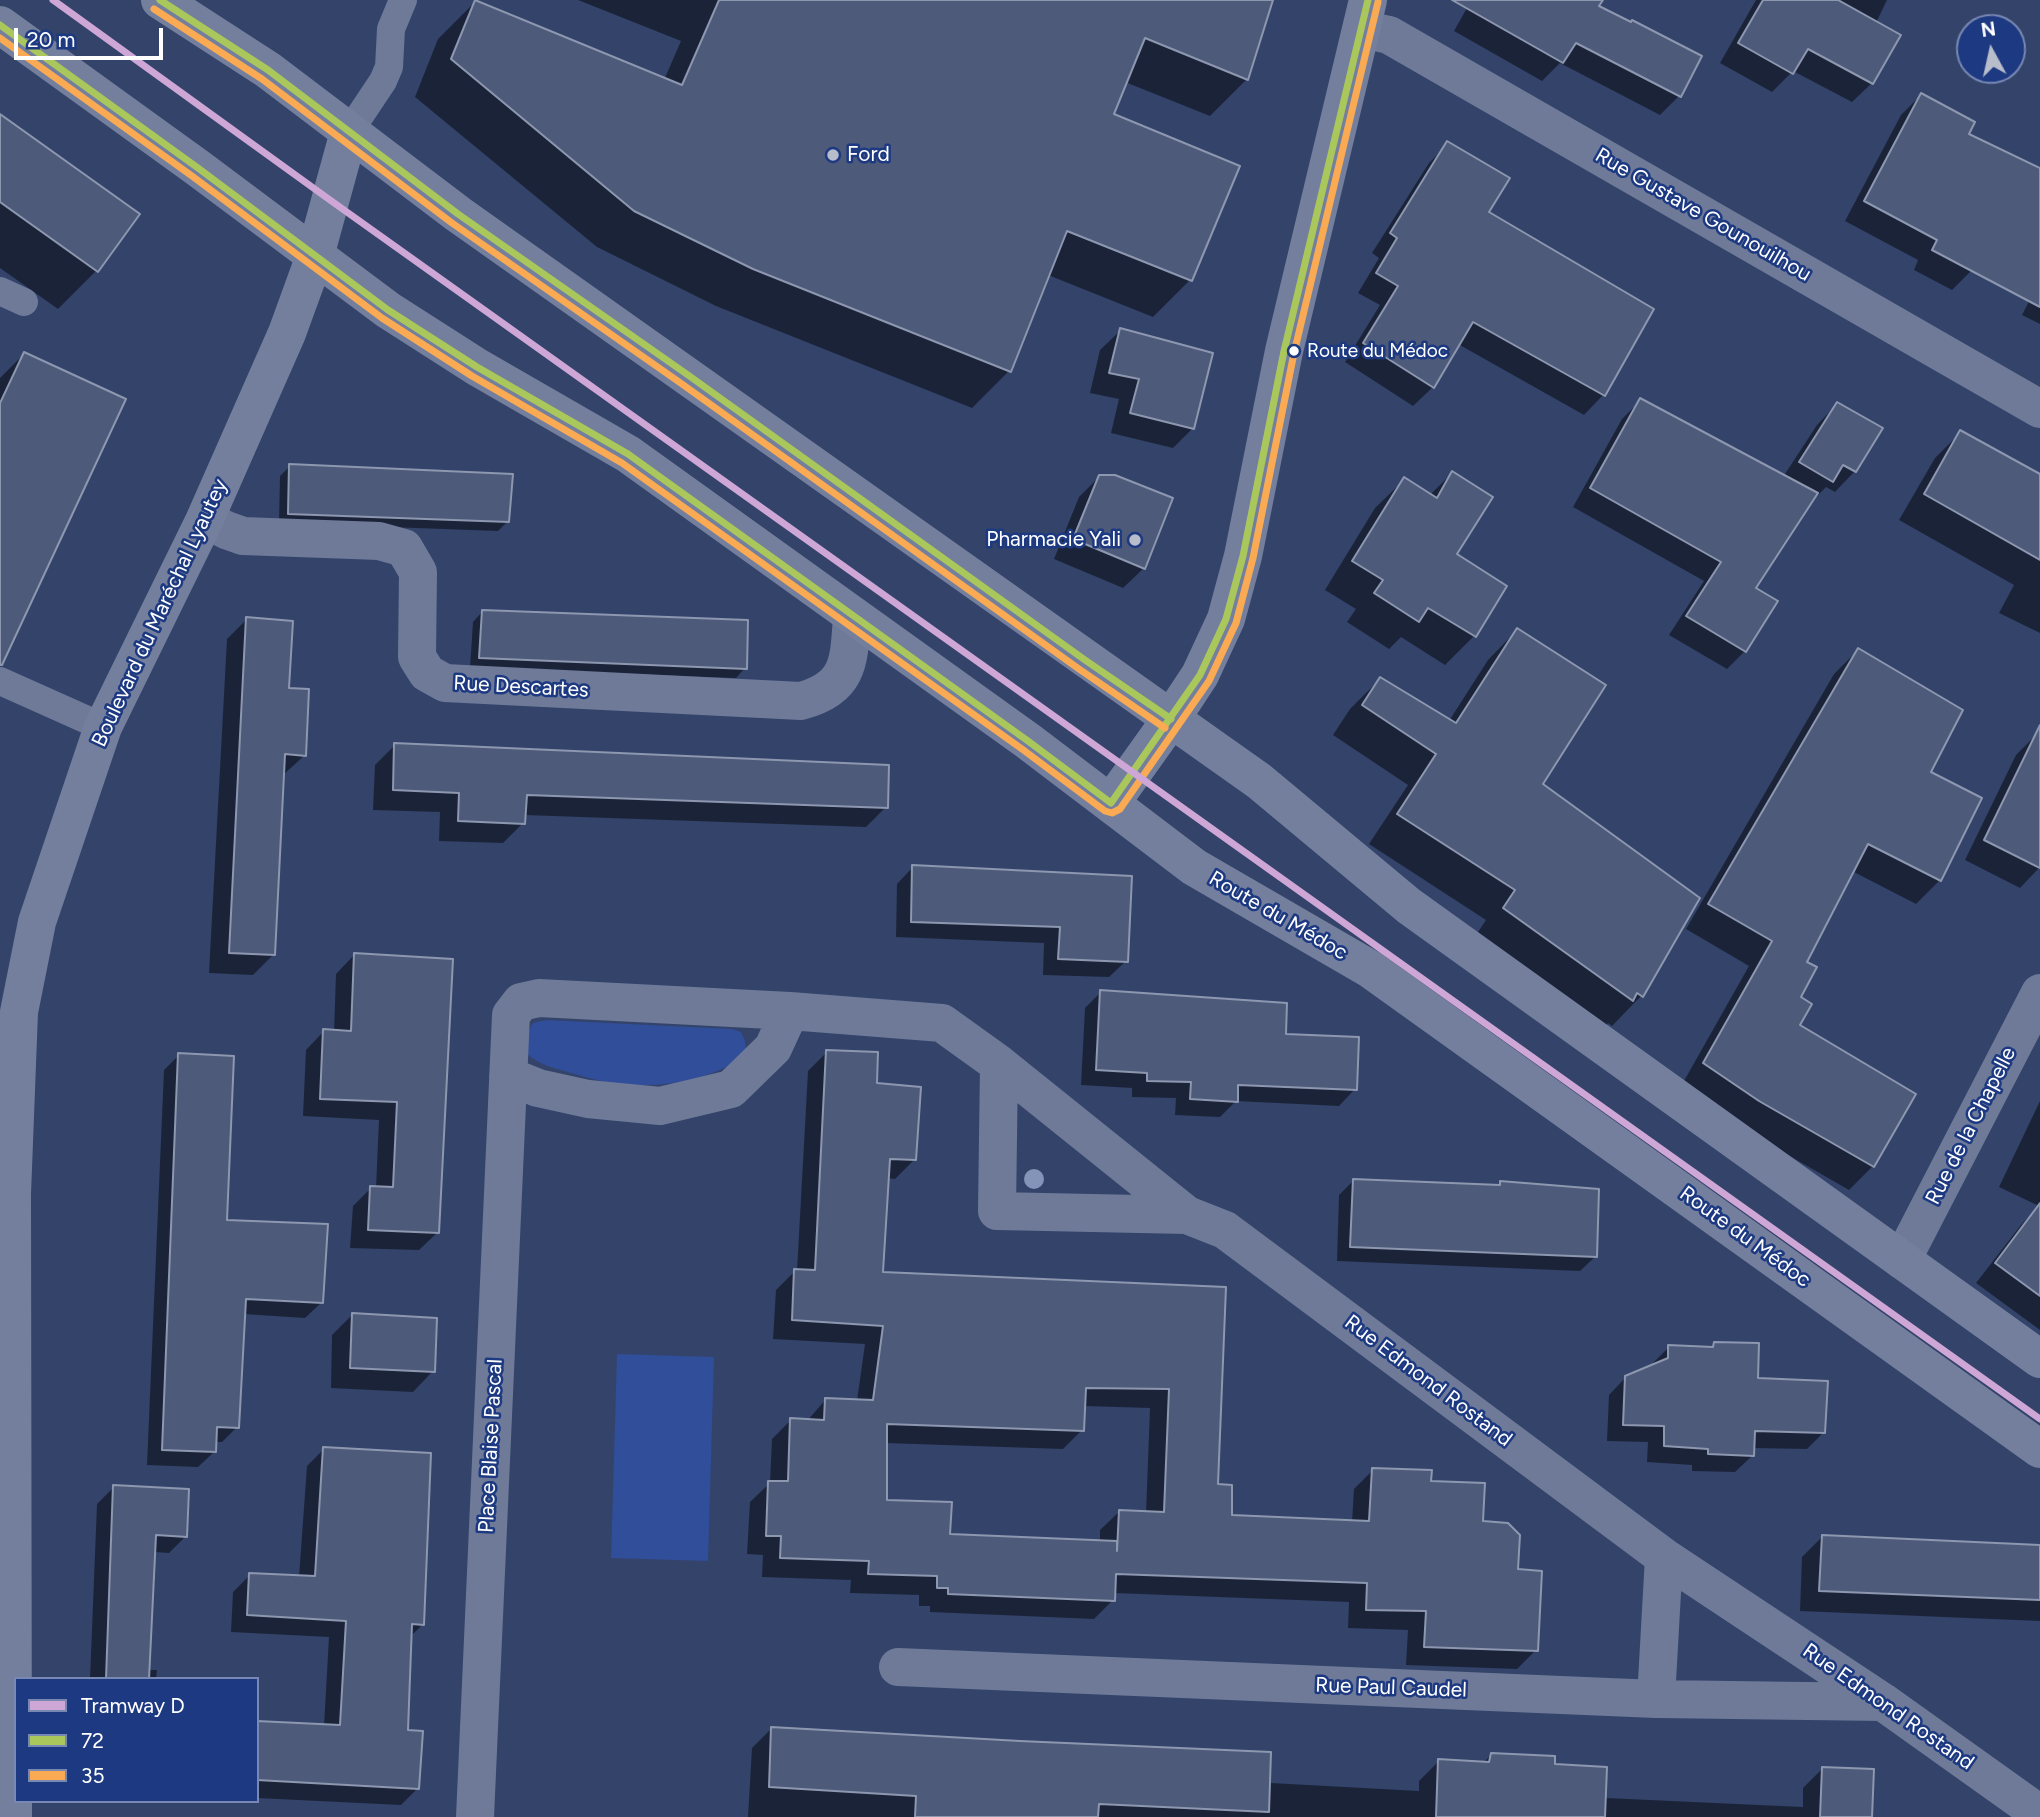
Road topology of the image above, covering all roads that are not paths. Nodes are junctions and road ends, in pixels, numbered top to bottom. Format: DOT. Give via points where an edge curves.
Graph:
graph roads {
  1 [pos="160,0"];
  2 [pos="403,0"];
  3 [pos="1365,14"];
  4 [pos="0,25"];
  5 [pos="349,132"];
  6 [pos="315,256"];
  7 [pos="2040,409"];
  8 [pos="205,519"];
  9 [pos="852,616"];
  10 [pos="0,681"];
  11 [pos="1171,719"];
  12 [pos="103,727"];
  13 [pos="1111,803"];
  14 [pos="2040,993"];
  15 [pos="790,1011"];
  16 [pos="999,1064"];
  17 [pos="508,1076"];
  18 [pos="1187,1214"];
  19 [pos="1902,1261"];
  20 [pos="2040,1359"];
  21 [pos="2040,1449"];
  22 [pos="1664,1557"];
  23 [pos="898,1667"];
  24 [pos="1656,1699"];
  25 [pos="1884,1702"];
  26 [pos="2040,1814"];
  27 [pos="13,1817"];
  28 [pos="475,1817"];
  1 -- 5 [label="main road" via="268,70"];
  2 -- 5 [label="lane" via="391,29 389,68"];
  3 -- 7 [label="street, Rue Gustave Gounouilhou" via="1389,35"];
  3 -- 11 [label="main road" via="1284,351 1230,606 1200,675"];
  4 -- 6 [label="main road, Route du Médoc"];
  5 -- 6 [label="main road, Boulevard du Maréchal Lyautey"];
  5 -- 11 [label="main road"];
  6 -- 8 [label="main road, Boulevard du Maréchal Lyautey" via="287,333"];
  6 -- 9 [label="main road, Route du Médoc" via="477,367 628,454"];
  8 -- 9 [label="street, Rue Descartes" via="243,536 379,541 404,548 418,572 418,657 427,673 445,683 800,701 819,696 844,672"];
  8 -- 12 [label="main road, Boulevard du Maréchal Lyautey"];
  9 -- 13 [label="main road, Route du Médoc"];
  10 -- 12 [label="lane"];
  11 -- 13 [label="main road"];
  11 -- 19 [label="main road" via="1259,781 1409,906"];
  12 -- 27 [label="main road, Boulevard du Maréchal Lyautey" via="37,922 19,1012 12,1194"];
  13 -- 21 [label="main road, Route du Médoc" via="1194,867 1370,969"];
  14 -- 19 [label="street, Rue de la Chapelle"];
  15 -- 16 [label="street, Rue Edmond Rostand" via="942,1023"];
  15 -- 17 [label="street" via="772,1048 731,1088 660,1106 538,1088"];
  15 -- 17 [label="street, Place Blaise Pascal" via="539,998 521,1002 511,1015"];
  16 -- 18 [label="street, Rue Edmond Rostand"];
  16 -- 18 [label="street, Rue Edmond Rostand" via="997,1211"];
  17 -- 28 [label="street, Place Blaise Pascal"];
  18 -- 22 [label="street, Rue Edmond Rostand" via="1226,1230"];
  19 -- 20 [label="main road"];
  22 -- 24 [label="street"];
  22 -- 25 [label="street, Rue Edmond Rostand"];
  23 -- 24 [label="street, Rue Paul Caudel"];
  24 -- 25 [label="street, Rue Paul Caudel"];
  25 -- 26 [label="street, Rue Edmond Rostand"];
}
